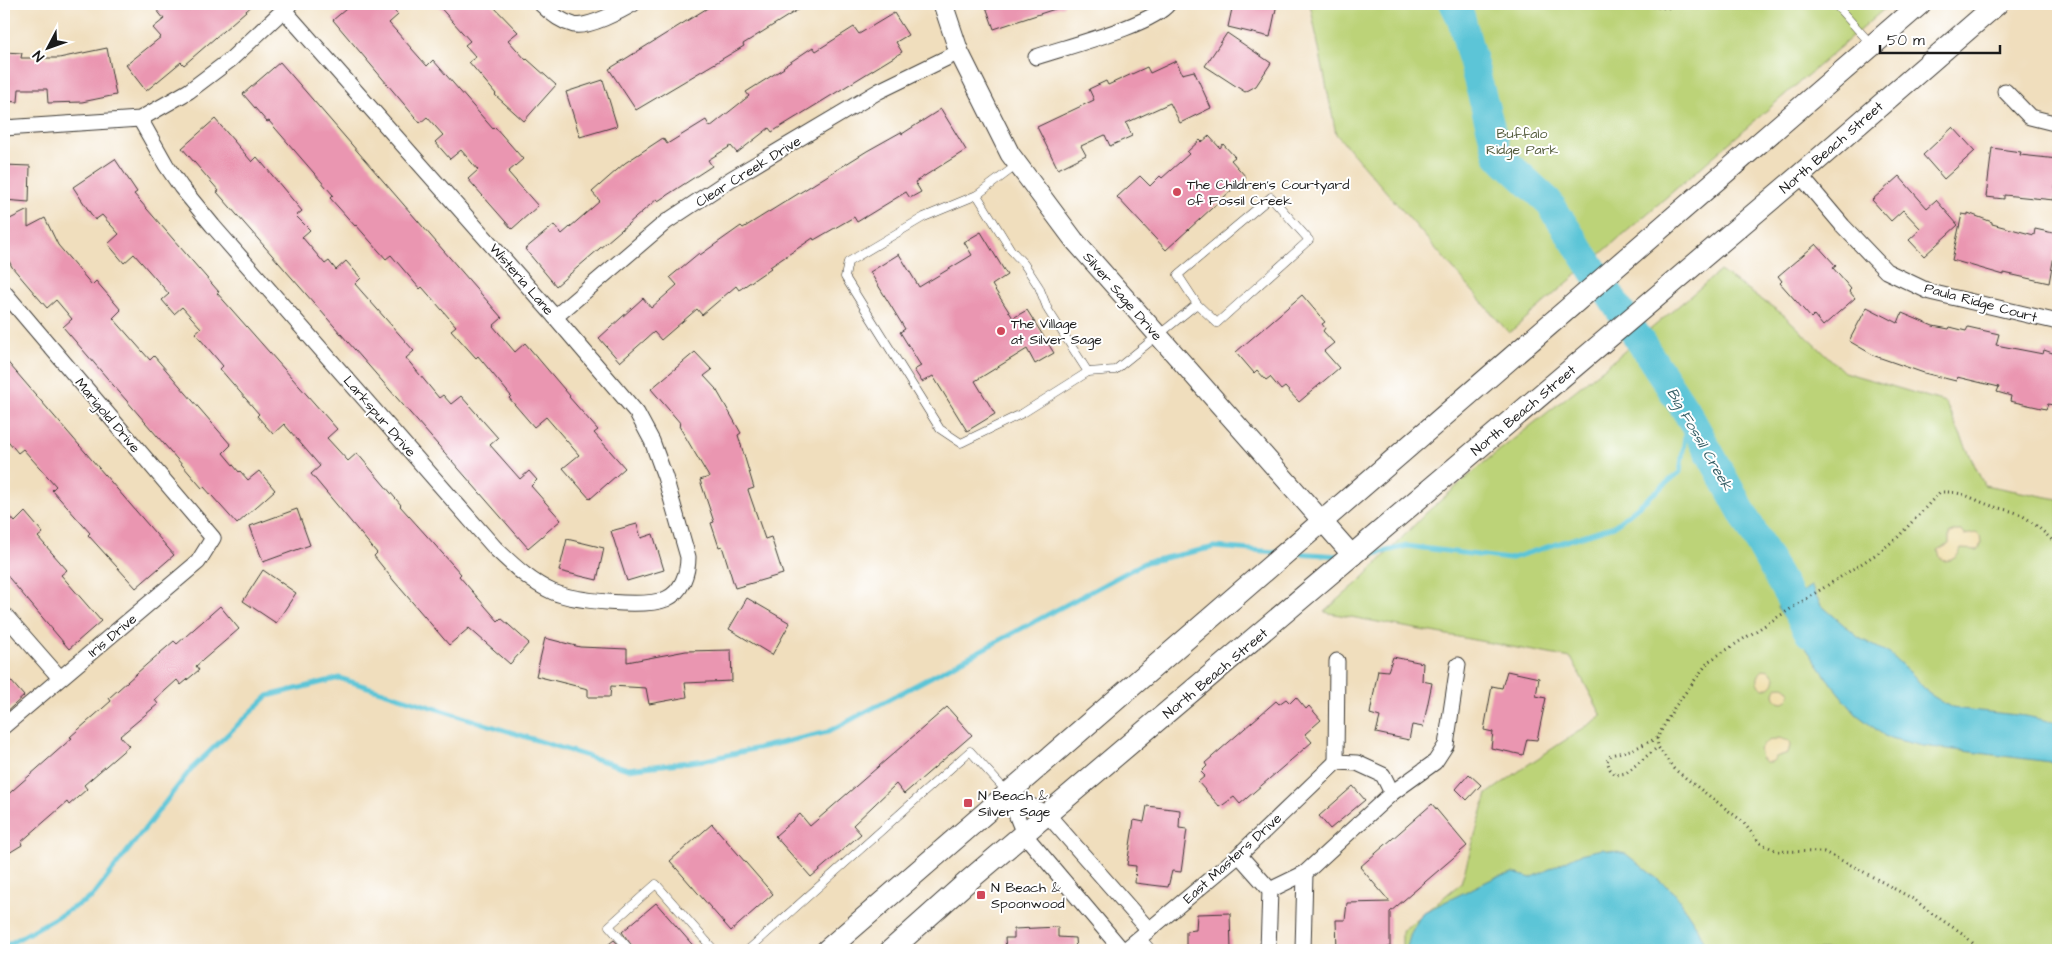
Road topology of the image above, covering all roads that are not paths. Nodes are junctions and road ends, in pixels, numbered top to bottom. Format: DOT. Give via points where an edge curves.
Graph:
graph roads {
  1 [pos="540,4"];
  2 [pos="633,4"];
  3 [pos="943,4"];
  4 [pos="1168,4"];
  5 [pos="1835,4"];
  6 [pos="1920,4"];
  7 [pos="1997,4"];
  8 [pos="287,6"];
  9 [pos="1872,45"];
  10 [pos="959,52"];
  11 [pos="1036,57"];
  12 [pos="2004,91"];
  13 [pos="140,119"];
  14 [pos="2058,124"];
  15 [pos="4,128"];
  16 [pos="1018,165"];
  17 [pos="1800,175"];
  18 [pos="977,196"];
  19 [pos="4,292"];
  20 [pos="1197,304"];
  21 [pos="555,318"];
  22 [pos="2058,322"];
  23 [pos="1159,337"];
  24 [pos="1088,372"];
  25 [pos="1322,521"];
  26 [pos="213,538"];
  27 [pos="1353,556"];
  28 [pos="681,587"];
  29 [pos="4,614"];
  30 [pos="1337,661"];
  31 [pos="1458,665"];
  32 [pos="60,678"];
  33 [pos="4,726"];
  34 [pos="1336,762"];
  35 [pos="1392,793"];
  36 [pos="1008,794"];
  37 [pos="1047,814"];
  38 [pos="1024,834"];
  39 [pos="1239,855"];
  40 [pos="1305,873"];
  41 [pos="1270,890"];
  42 [pos="1145,933"];
  43 [pos="630,950"];
  44 [pos="714,950"];
  45 [pos="748,950"];
  46 [pos="827,950"];
  47 [pos="891,950"];
  48 [pos="1123,950"];
  49 [pos="1152,950"];
  50 [pos="1268,950"];
  51 [pos="1303,950"];
  1 -- 2 [label="street" via="574,25 587,25"];
  3 -- 10 [label="street, Silver Sage Drive"];
  4 -- 11 [label="street" via="1143,22"];
  5 -- 9 [label="lane"];
  6 -- 9 [label="main road"];
  7 -- 17 [label="main road, North Beach Street"];
  8 -- 13 [label="street" via="230,60 189,91"];
  8 -- 21 [label="street, Wisteria Lane"];
  9 -- 25 [label="main road"];
  10 -- 16 [label="street, Silver Sage Drive"];
  10 -- 21 [label="street, Clear Creek Drive" via="879,91 666,222"];
  12 -- 14 [label="street" via="2030,117"];
  13 -- 15 [label="street"];
  13 -- 28 [label="street, Larkspur Drive" via="181,187 512,564 554,593 588,600 655,602 667,598"];
  16 -- 18 [label="lane"];
  16 -- 23 [label="street, Silver Sage Drive" via="1074,240"];
  17 -- 22 [label="street, Paula Ridge Court" via="1886,271 1930,292"];
  17 -- 27 [label="main road, North Beach Street"];
  18 -- 24 [label="lane" via="1039,287 1048,310"];
  18 -- 24 [label="lane" via="924,217 848,262 845,277 940,429 962,443 1023,413"];
  19 -- 26 [label="street, Marigold Drive"];
  20 -- 20 [label="lane" via="1217,323 1309,240 1271,197 1178,275"];
  20 -- 23 [label="lane"];
  21 -- 28 [label="street, Wisteria Lane" via="637,413 652,441 686,546 688,568"];
  23 -- 24 [label="lane" via="1115,370"];
  23 -- 25 [label="street, Silver Sage Drive"];
  25 -- 27 [label="street, Silver Sage Drive"];
  25 -- 36 [label="main road"];
  26 -- 32 [label="street, Iris Drive" via="198,562"];
  27 -- 37 [label="main road, North Beach Street"];
  29 -- 32 [label="street"];
  30 -- 34 [label="street"];
  31 -- 35 [label="street" via="1446,745 1435,762"];
  32 -- 33 [label="street, Iris Drive"];
  34 -- 35 [label="street" via="1358,763 1373,769 1383,775"];
  34 -- 39 [label="street, East Masters Drive"];
  35 -- 40 [label="street"];
  36 -- 37 [label="street"];
  36 -- 38 [label="street"];
  36 -- 45 [label="lane" via="970,751"];
  36 -- 46 [label="main road"];
  37 -- 38 [label="main road, North Beach Street"];
  37 -- 42 [label="street"];
  38 -- 47 [label="main road, North Beach Street"];
  38 -- 48 [label="street"];
  39 -- 41 [label="street"];
  39 -- 42 [label="street, East Masters Drive"];
  40 -- 41 [label="street"];
  40 -- 51 [label="street"];
  41 -- 50 [label="street"];
  42 -- 48 [label="street, East Masters Drive"];
  42 -- 49 [label="lane"];
  43 -- 44 [label="lane" via="608,926 656,884"];
}
